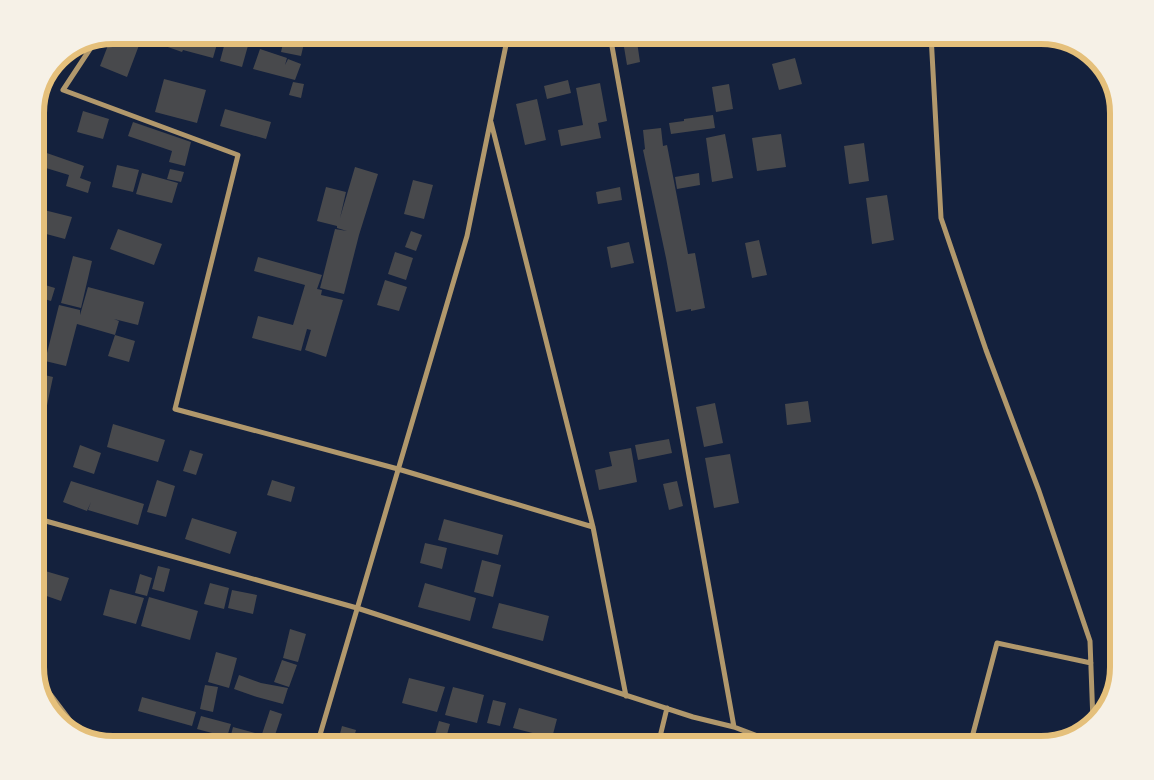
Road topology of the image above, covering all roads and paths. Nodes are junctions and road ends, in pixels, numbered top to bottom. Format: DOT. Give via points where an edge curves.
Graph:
graph roads {
  1 [pos="506,44"];
  2 [pos="612,44"];
  3 [pos="931,44"];
  4 [pos="91,47"];
  5 [pos="490,121"];
  6 [pos="398,469"];
  7 [pos="44,521"];
  8 [pos="593,527"];
  9 [pos="357,608"];
  10 [pos="1091,663"];
  11 [pos="48,691"];
  12 [pos="626,696"];
  13 [pos="667,708"];
  14 [pos="1093,713"];
  15 [pos="71,722"];
  16 [pos="734,727"];
  17 [pos="320,736"];
  18 [pos="660,736"];
  19 [pos="758,736"];
  20 [pos="972,736"];
  1 -- 5 [label="street"];
  2 -- 16 [label="street"];
  3 -- 10 [label="street" via="941,218 1090,641"];
  4 -- 6 [label="street" via="63,90 238,155 175,409"];
  5 -- 6 [label="street" via="467,236"];
  5 -- 8 [label="street"];
  6 -- 8 [label="street"];
  6 -- 9 [label="street"];
  7 -- 9 [label="street"];
  8 -- 12 [label="street"];
  9 -- 12 [label="street"];
  9 -- 17 [label="street"];
  10 -- 14 [label="street"];
  10 -- 20 [label="street" via="996,643"];
  11 -- 15 [label="street"];
  12 -- 13 [label="street"];
  13 -- 16 [label="street"];
  13 -- 18 [label="street"];
  16 -- 19 [label="street"];
}
